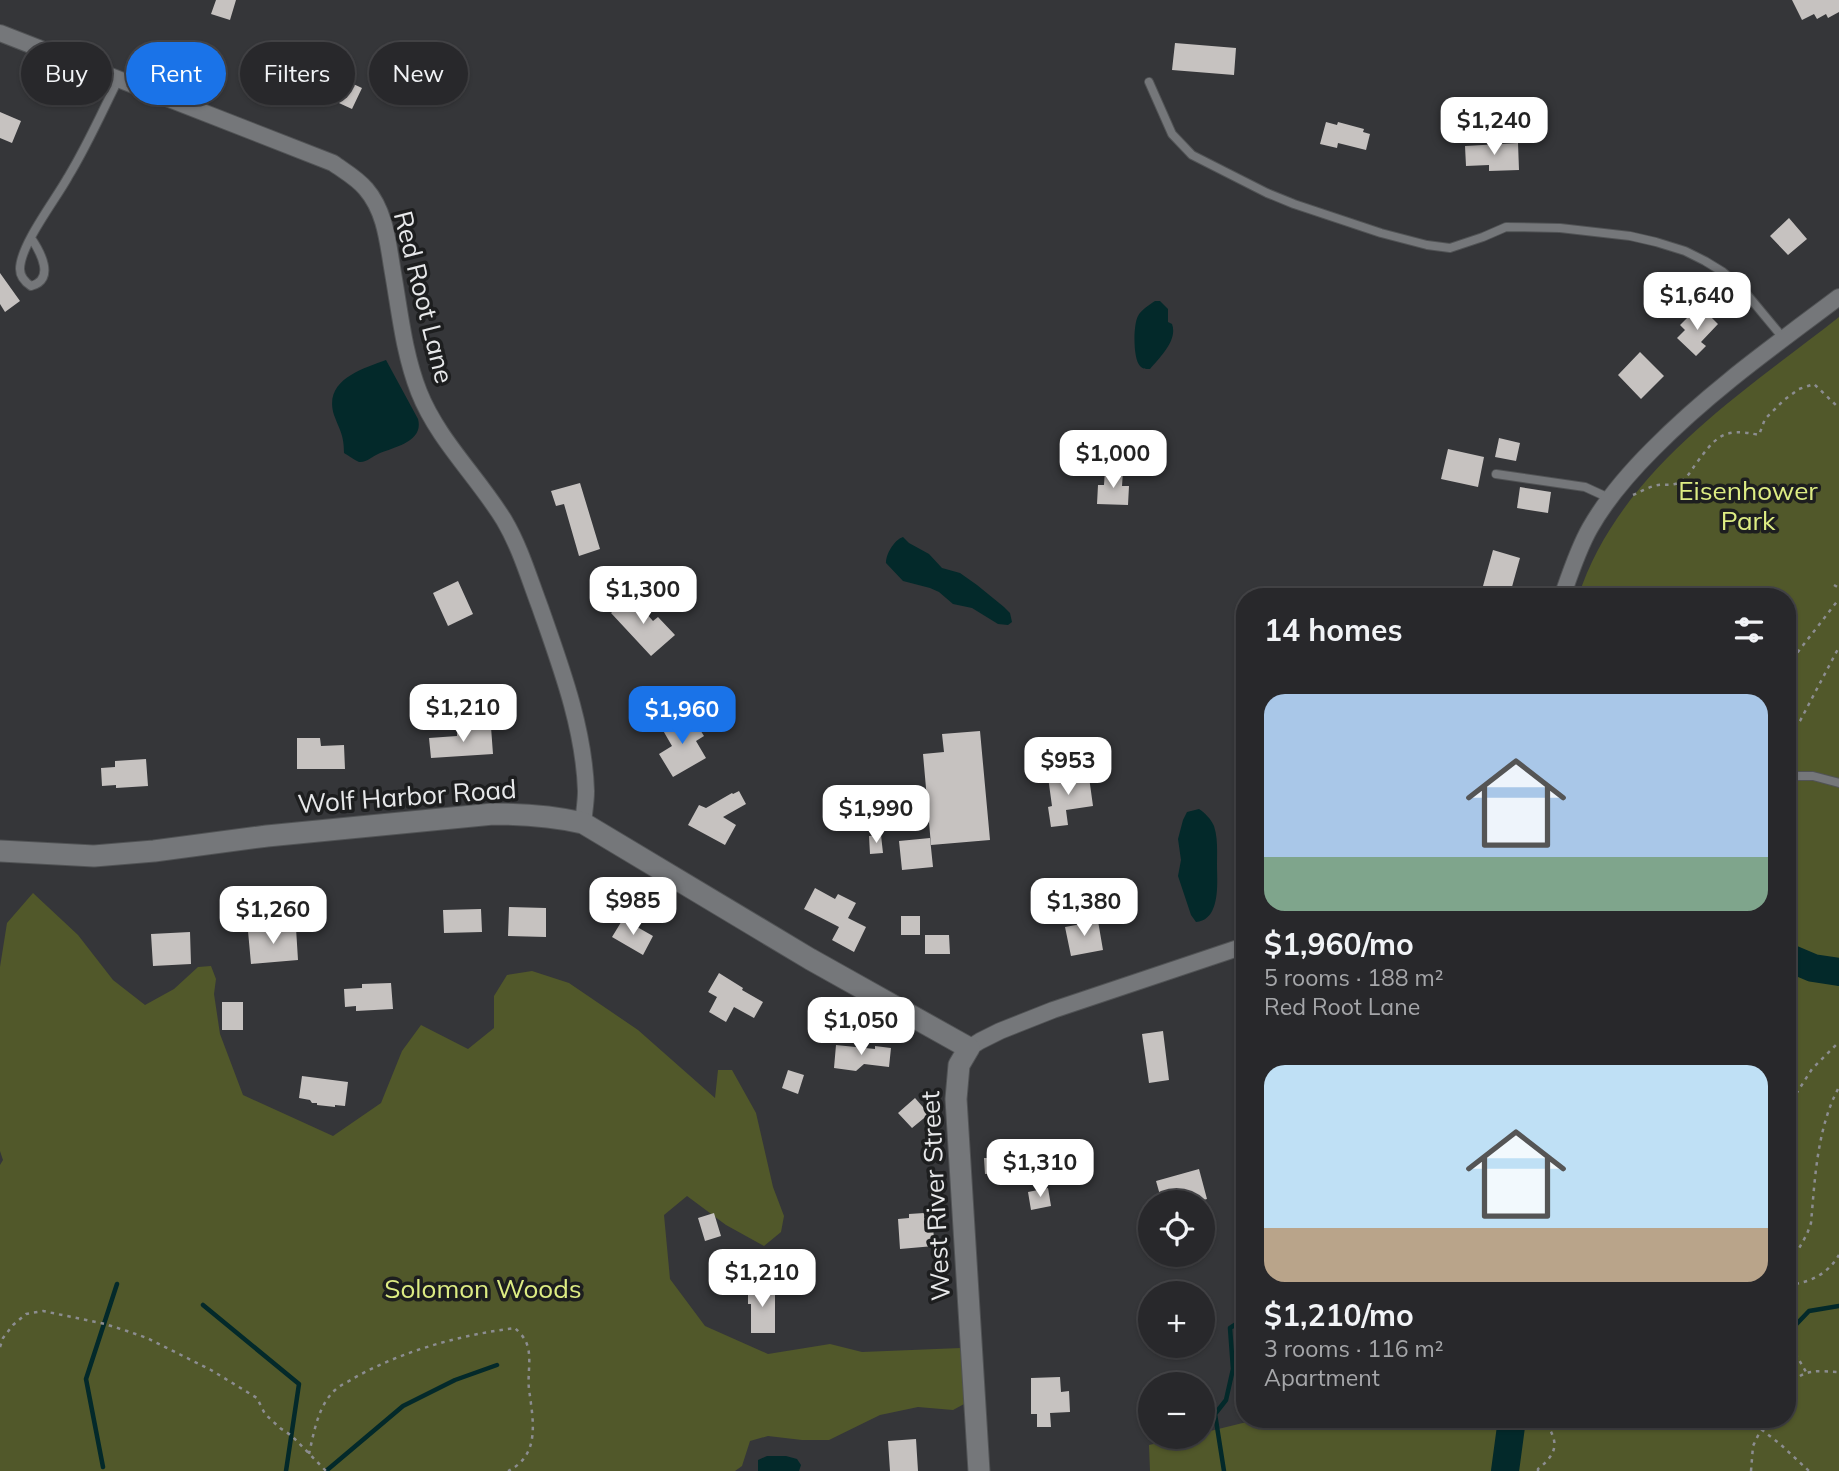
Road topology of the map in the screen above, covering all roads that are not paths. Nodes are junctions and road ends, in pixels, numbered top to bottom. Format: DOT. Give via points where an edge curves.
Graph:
graph roads {
  1 [pos="0,33"];
  2 [pos="118,80"];
  3 [pos="1149,82"];
  4 [pos="32,238"];
  5 [pos="1839,297"];
  6 [pos="1784,339"];
  7 [pos="1496,474"];
  8 [pos="1609,498"];
  9 [pos="1566,588"];
  10 [pos="1796,776"];
  11 [pos="1839,783"];
  12 [pos="583,823"];
  13 [pos="0,852"];
  14 [pos="1236,949"];
  15 [pos="969,1048"];
  16 [pos="979,1471"];
  1 -- 2 [label="street, Red Root Lane"];
  2 -- 4 [label="lane"];
  2 -- 12 [label="street, Red Root Lane" via="332,163 366,189 377,206 420,394 515,539 561,666 584,770"];
  3 -- 6 [label="lane" via="1172,134 1192,155 1294,204 1381,233 1450,248 1506,227 1560,228 1656,242 1685,250 1723,272"];
  4 -- 4 [label="lane" via="20,271 32,286 43,280 45,272"];
  5 -- 6 [label="street"];
  6 -- 8 [label="street" via="1687,416"];
  7 -- 8 [label="lane" via="1585,488"];
  8 -- 9 [label="street" via="1590,528"];
  10 -- 11 [label="lane"];
  12 -- 13 [label="street, Wolf Harbor Road" via="493,814 94,856"];
  12 -- 15 [label="street, Wolf Harbor Road"];
  14 -- 15 [label="street" via="1053,1010"];
  15 -- 16 [label="street, West River Street" via="958,1065 956,1099"];
}
